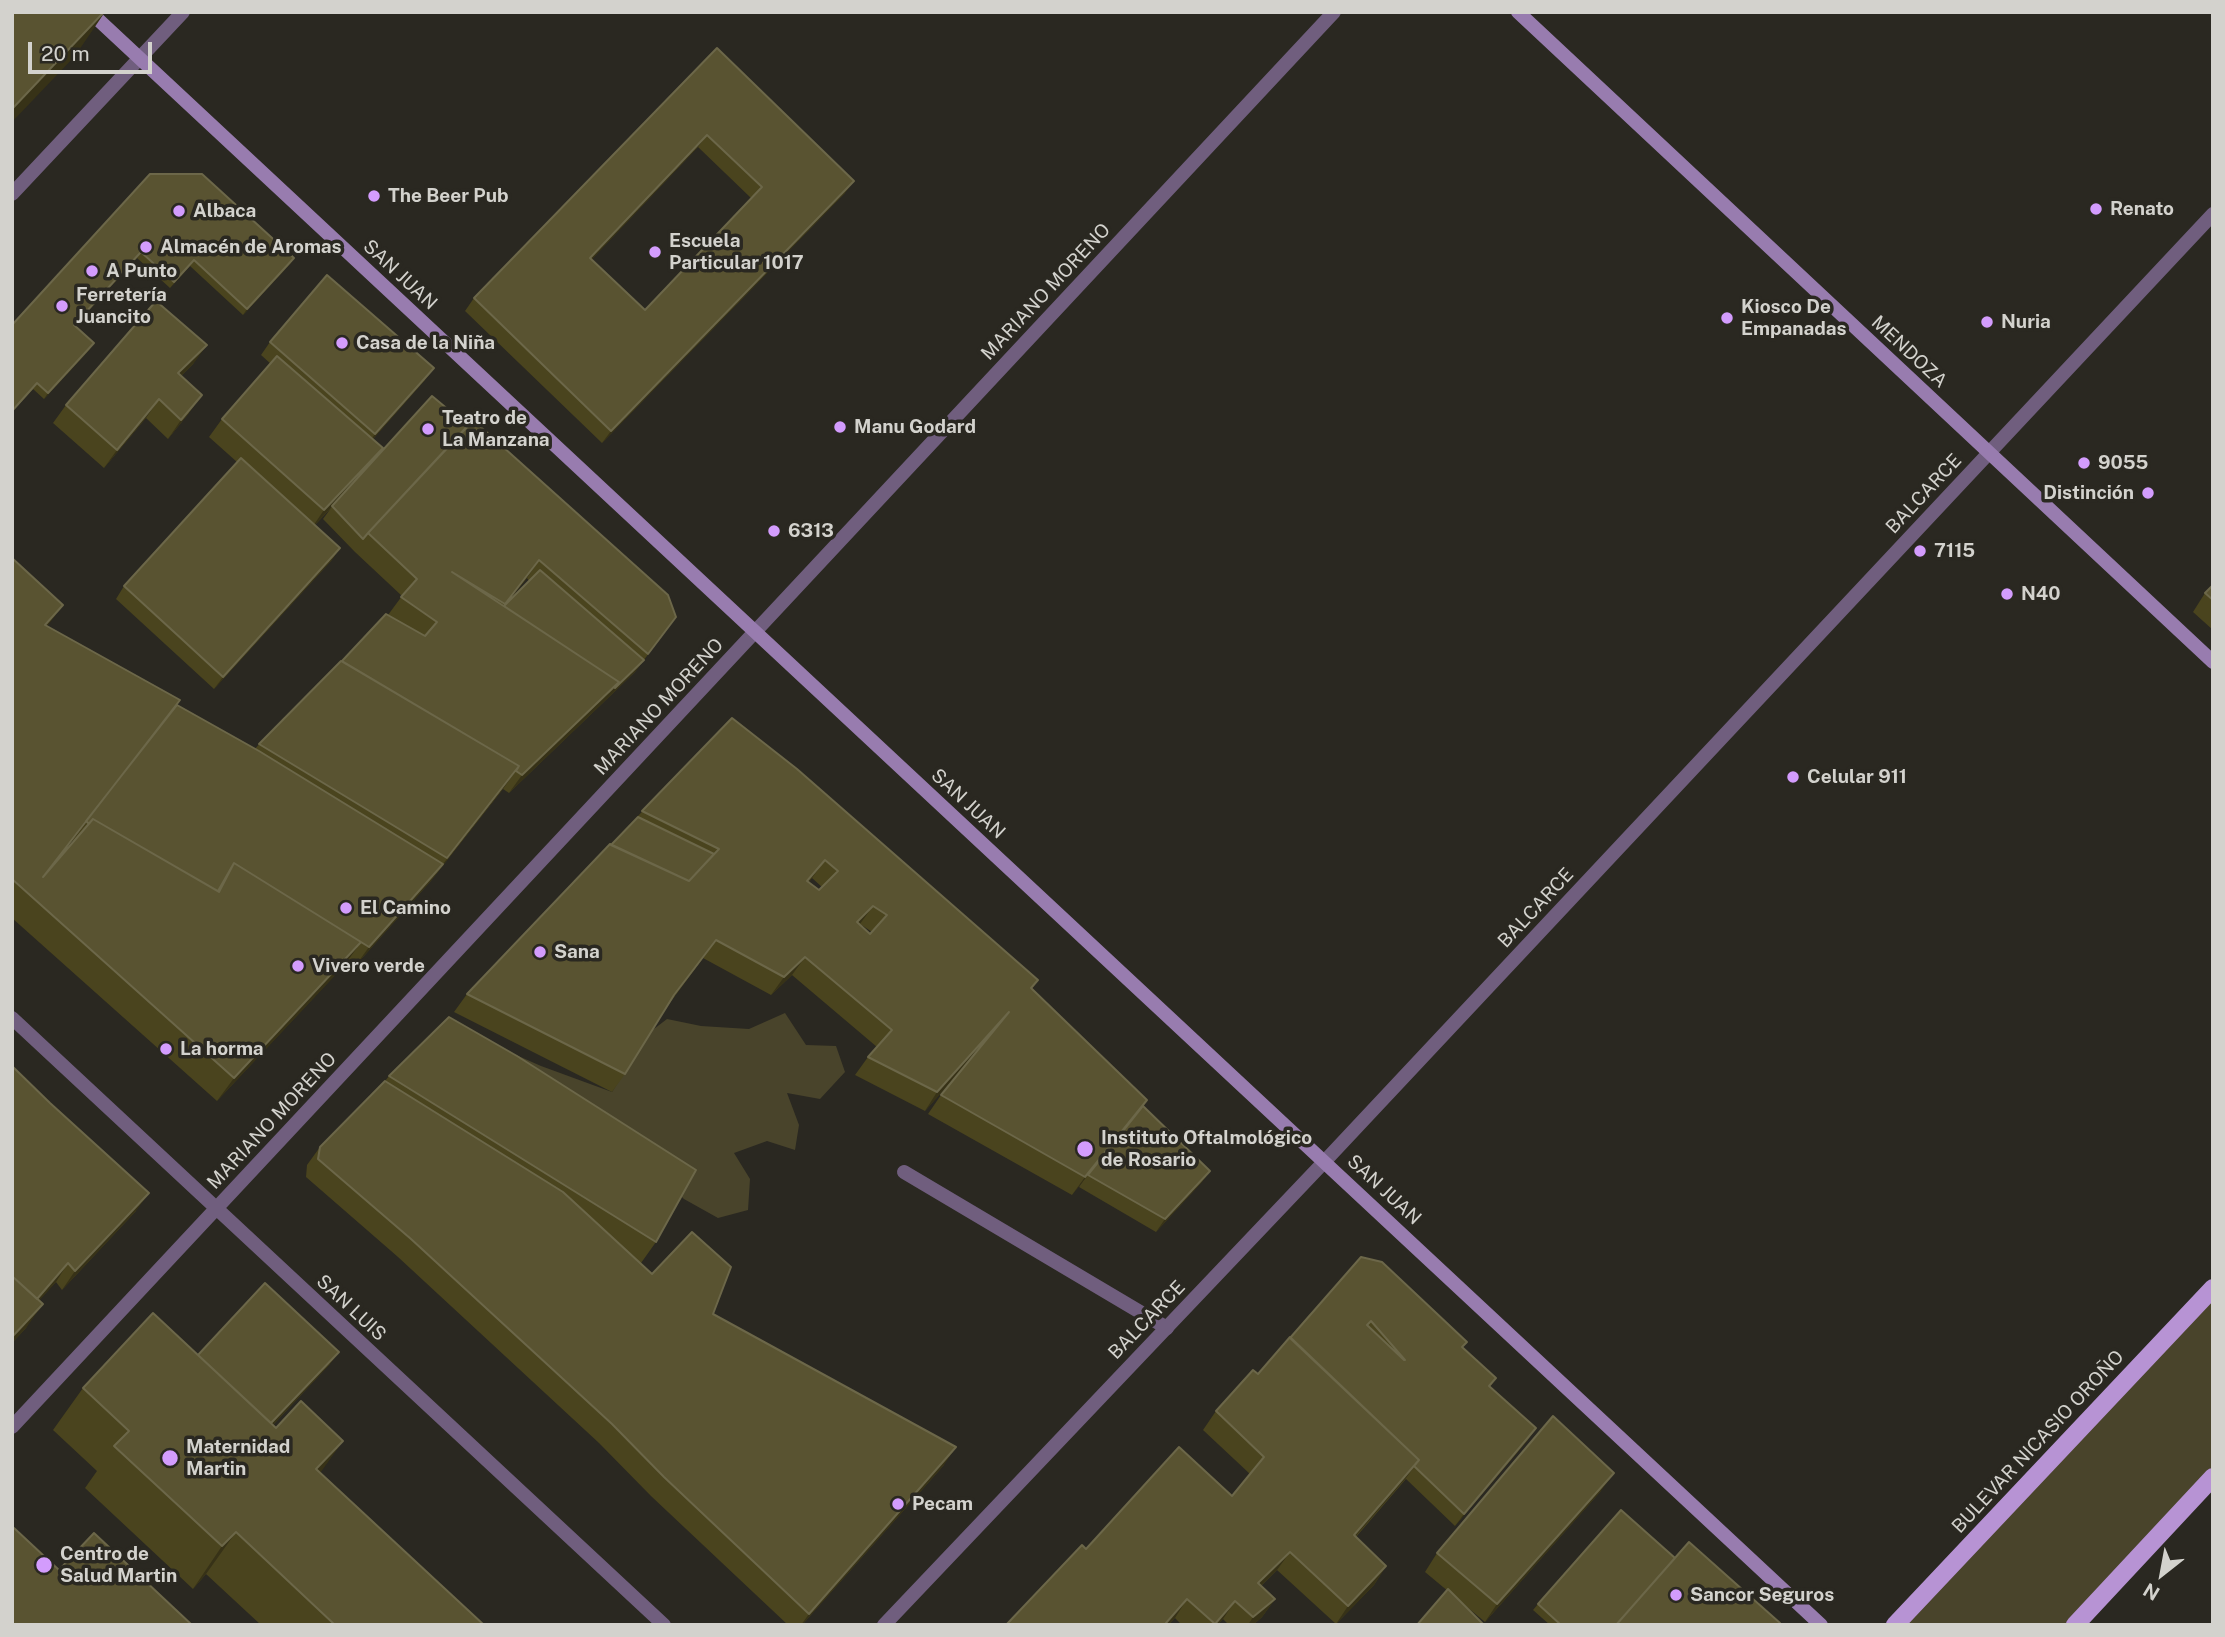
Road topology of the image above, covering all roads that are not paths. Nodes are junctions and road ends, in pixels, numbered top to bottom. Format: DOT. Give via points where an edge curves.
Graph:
graph roads {
  1 [pos="90,12"];
  2 [pos="183,12"];
  3 [pos="1334,12"];
  4 [pos="1518,12"];
  5 [pos="139,58"];
  6 [pos="12,194"];
  7 [pos="2213,214"];
  8 [pos="1989,453"];
  9 [pos="755,632"];
  10 [pos="2213,662"];
  11 [pos="12,1018"];
  12 [pos="1325,1161"];
  13 [pos="904,1172"];
  14 [pos="216,1209"];
  15 [pos="2213,1288"];
  16 [pos="1167,1328"];
  17 [pos="12,1427"];
  18 [pos="2213,1477"];
  19 [pos="664,1625"];
  20 [pos="884,1625"];
  21 [pos="1821,1625"];
  22 [pos="1895,1625"];
  23 [pos="2075,1625"];
  1 -- 5 [label="main road, SAN JUAN"];
  2 -- 5 [label="street"];
  3 -- 9 [label="street, MARIANO MORENO"];
  4 -- 8 [label="main road, MENDOZA"];
  5 -- 6 [label="street"];
  5 -- 9 [label="main road, SAN JUAN"];
  7 -- 8 [label="street, BALCARCE"];
  8 -- 10 [label="main road, MENDOZA"];
  8 -- 12 [label="street, BALCARCE"];
  9 -- 12 [label="main road, SAN JUAN"];
  9 -- 14 [label="street, MARIANO MORENO"];
  11 -- 14 [label="street, SAN LUIS"];
  12 -- 16 [label="street, BALCARCE"];
  12 -- 21 [label="main road, SAN JUAN"];
  13 -- 16 [label="street"];
  14 -- 17 [label="street, MARIANO MORENO"];
  14 -- 19 [label="street, SAN LUIS"];
  15 -- 22 [label="main road, BULEVAR NICASIO OROÑO"];
  16 -- 20 [label="street, BALCARCE"];
  18 -- 23 [label="main road"];
}
